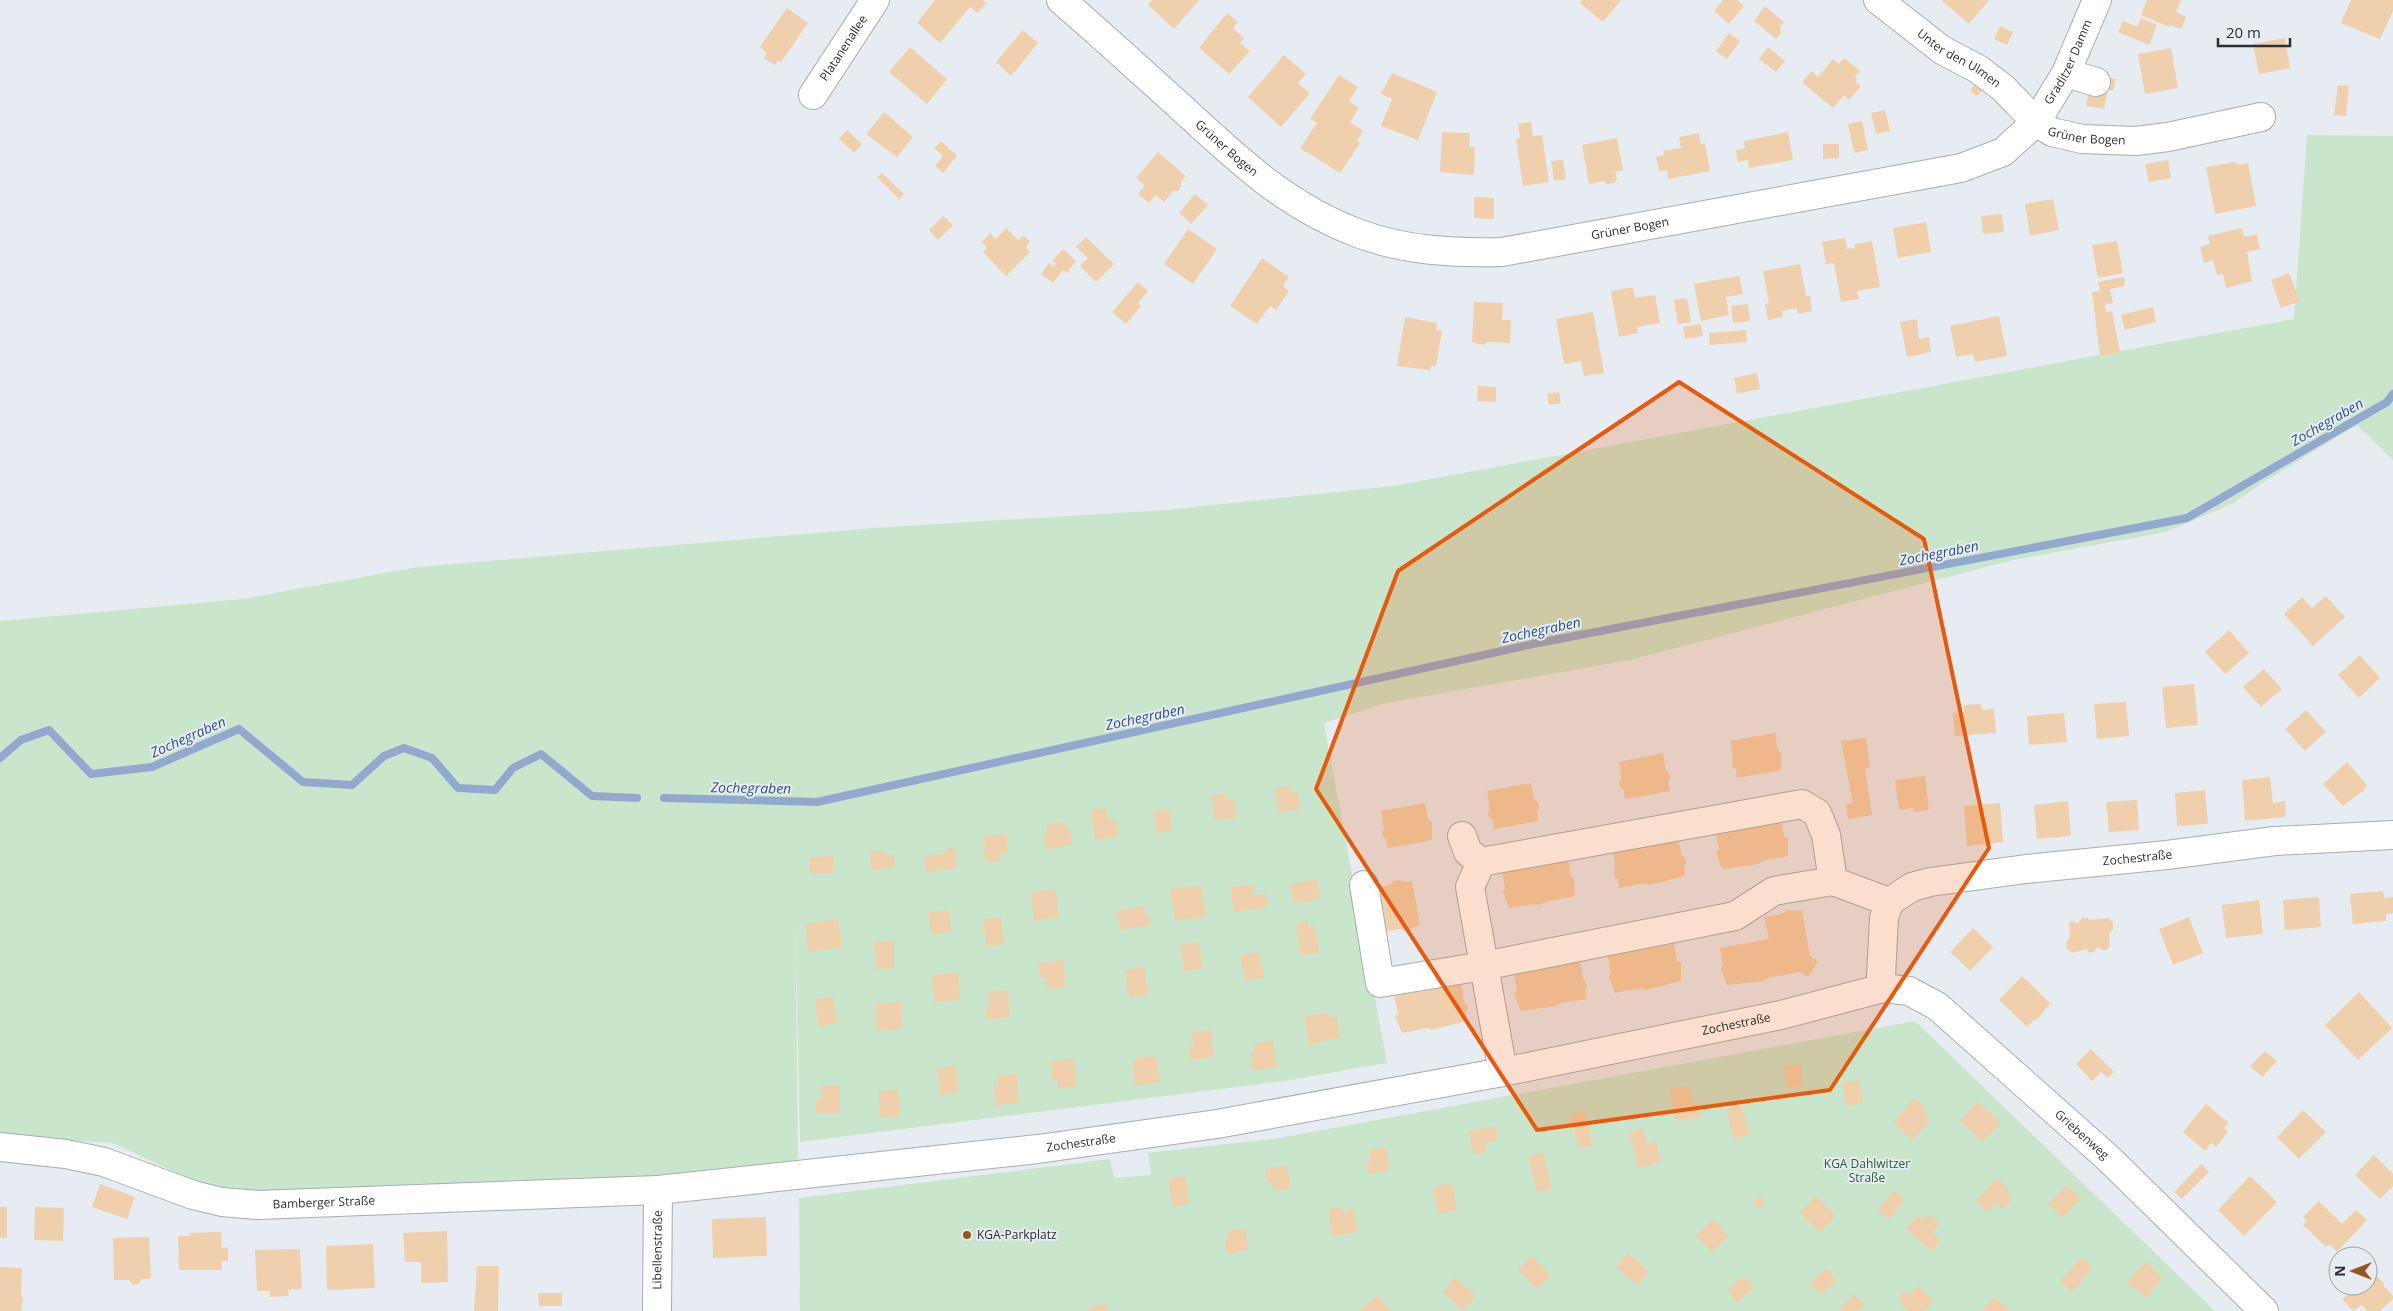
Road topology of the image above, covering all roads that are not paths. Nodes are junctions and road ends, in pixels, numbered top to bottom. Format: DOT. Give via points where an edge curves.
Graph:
graph roads {
  1 [pos="875,0"];
  2 [pos="1060,0"];
  3 [pos="1878,0"];
  4 [pos="2097,0"];
  5 [pos="2066,73"];
  6 [pos="2096,82"];
  7 [pos="813,95"];
  8 [pos="2261,117"];
  9 [pos="2036,122"];
  10 [pos="2393,835"];
  11 [pos="1462,836"];
  12 [pos="1481,862"];
  13 [pos="1833,881"];
  14 [pos="1364,885"];
  15 [pos="1889,902"];
  16 [pos="1483,966"];
  17 [pos="1883,988"];
  18 [pos="1503,1072"];
  19 [pos="0,1147"];
  20 [pos="658,1190"];
  21 [pos="657,1311"];
  22 [pos="2264,1311"];
  1 -- 7 [label="street, Platanenallee"];
  2 -- 9 [label="street, Grüner Bogen" via="1275,190 1304,209 1361,234 1413,248 1444,252 1502,252 1961,168 2003,152"];
  3 -- 9 [label="street, Unter den Ulmen" via="1942,50 2002,88"];
  4 -- 5 [label="street, Graditzer Damm"];
  5 -- 6 [label="street"];
  5 -- 9 [label="street, Graditzer Damm"];
  8 -- 9 [label="street, Grüner Bogen" via="2136,141 2082,139 2052,132"];
  10 -- 15 [label="street, Zochestraße" via="2275,841 2017,870 1930,882 1912,887"];
  11 -- 12 [label="street" via="1468,852"];
  12 -- 13 [label="street" via="1802,804 1817,813 1826,835"];
  12 -- 16 [label="street" via="1470,887"];
  13 -- 15 [label="street"];
  13 -- 16 [label="street" via="1774,891 1734,916"];
  14 -- 16 [label="street" via="1380,983"];
  15 -- 17 [label="street" via="1884,918"];
  16 -- 18 [label="street"];
  17 -- 18 [label="street, Zochestraße" via="1782,1015"];
  17 -- 22 [label="street, Griebenweg" via="1909,991 1937,1006 2108,1158"];
  18 -- 20 [label="street, Zochestraße" via="1305,1110 1114,1138"];
  19 -- 20 [label="street, Bamberger Straße" via="104,1162 193,1195 222,1202 258,1204"];
  20 -- 21 [label="street, Libellenstraße"];
}
